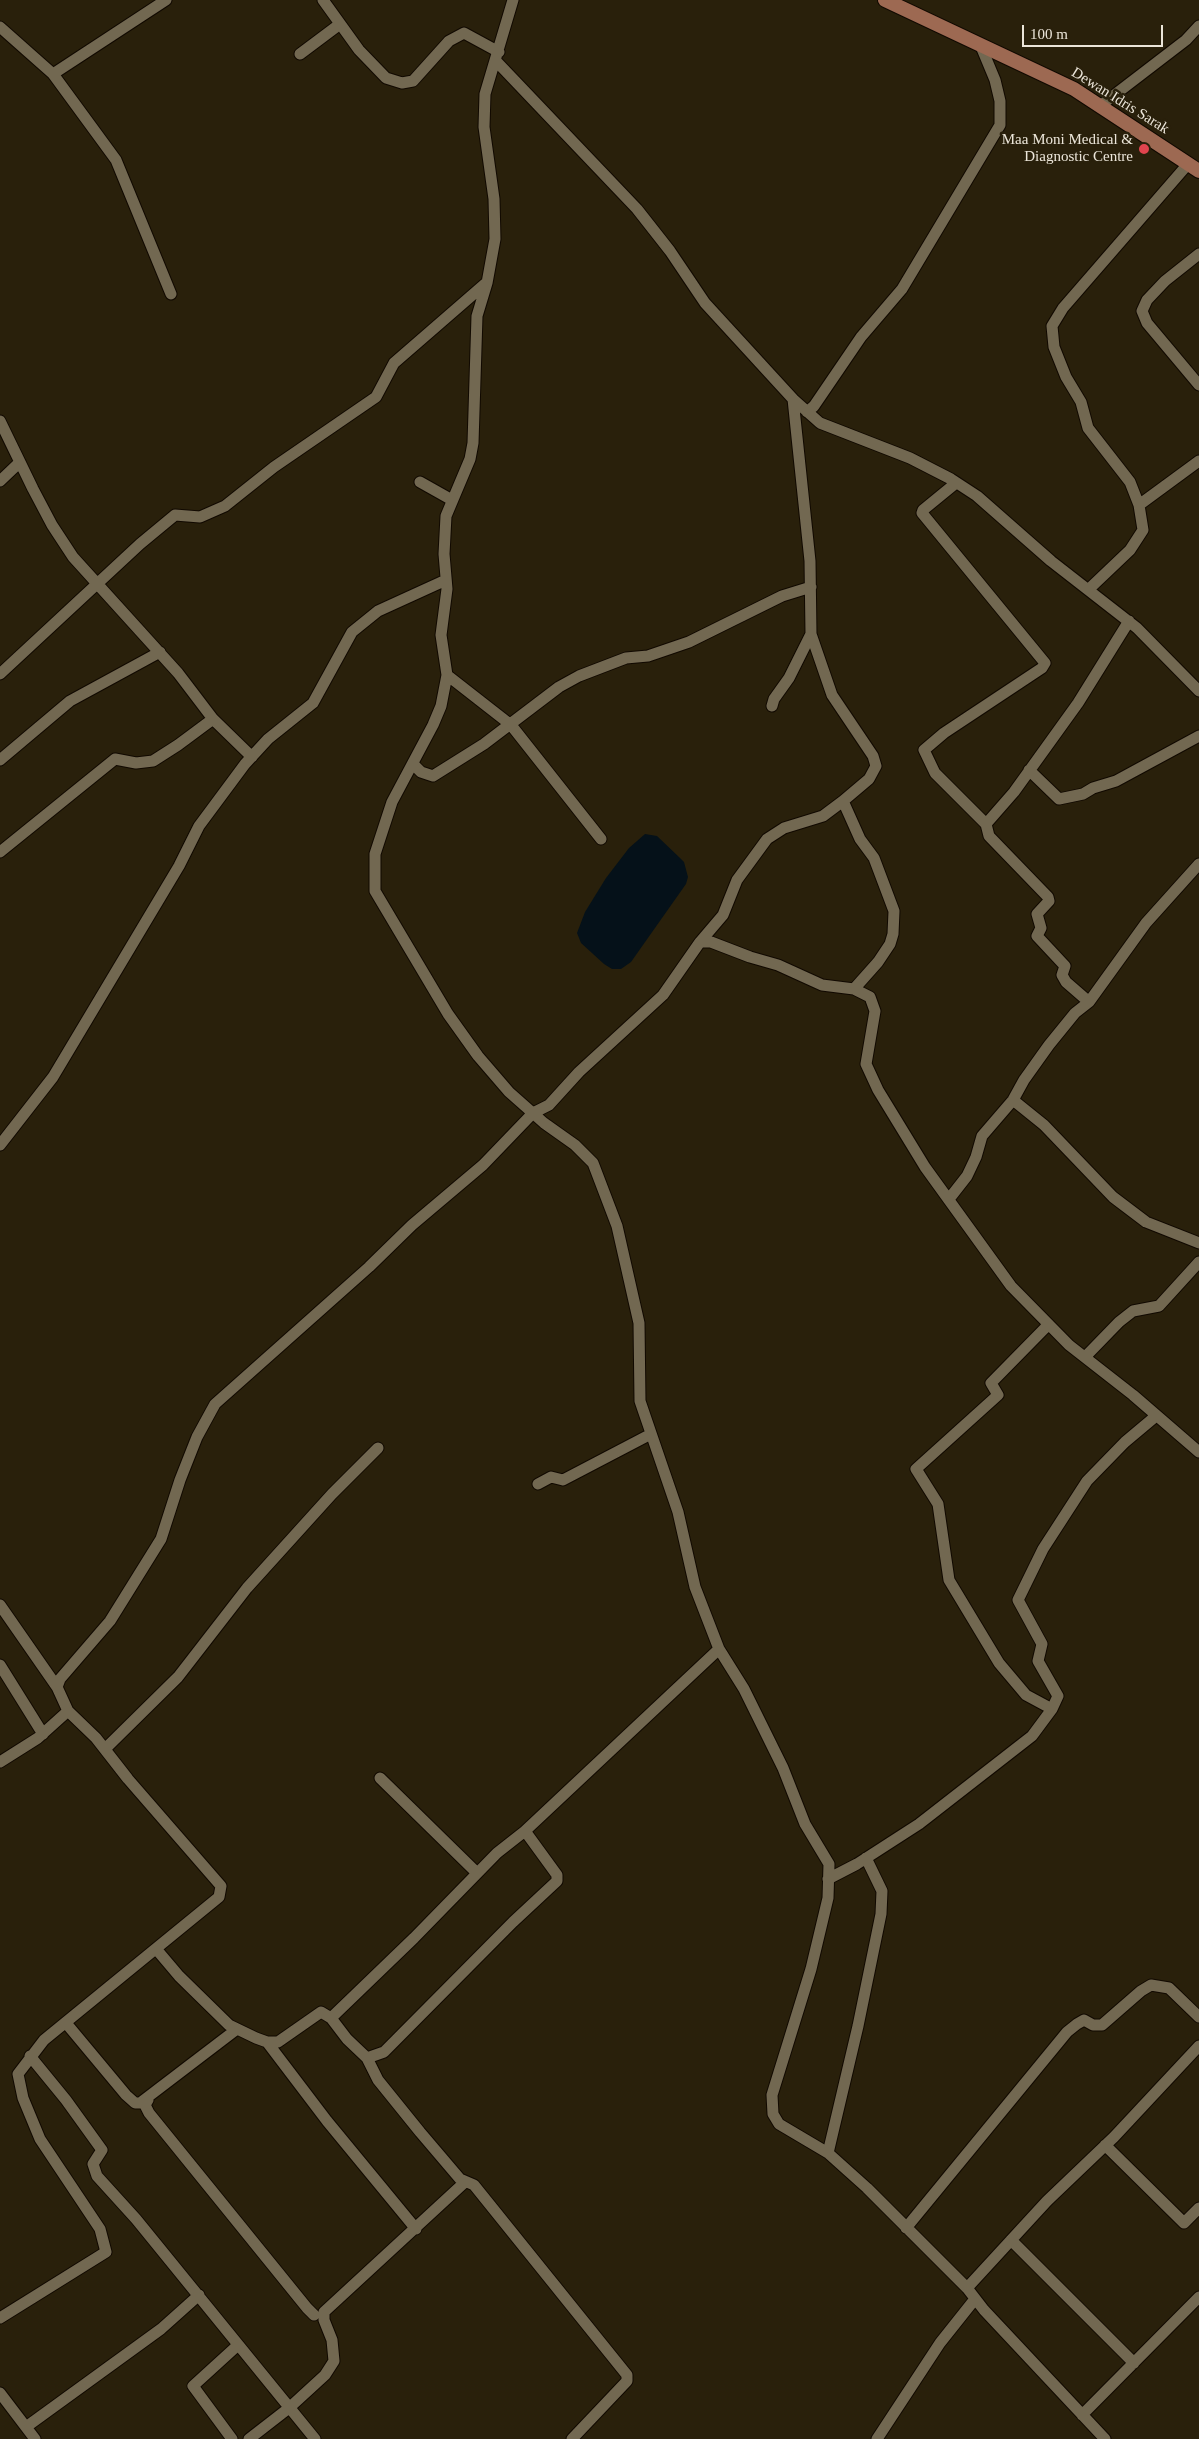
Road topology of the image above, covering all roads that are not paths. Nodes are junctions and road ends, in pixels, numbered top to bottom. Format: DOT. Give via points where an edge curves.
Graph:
graph roads {
  1 [pos="166,0"];
  2 [pos="323,0"];
  3 [pos="513,0"];
  4 [pos="885,0"];
  5 [pos="902,3"];
  6 [pos="340,24"];
  7 [pos="1199,26"];
  8 [pos="0,27"];
  9 [pos="980,44"];
  10 [pos="300,54"];
  11 [pos="497,56"];
  12 [pos="53,74"];
  13 [pos="1100,106"];
  14 [pos="1194,168"];
  15 [pos="1199,254"];
  16 [pos="487,283"];
  17 [pos="171,294"];
  18 [pos="1199,385"];
  19 [pos="792,400"];
  20 [pos="807,412"];
  21 [pos="0,421"];
  22 [pos="1199,461"];
  23 [pos="20,462"];
  24 [pos="0,481"];
  25 [pos="420,482"];
  26 [pos="956,483"];
  27 [pos="452,500"];
  28 [pos="1139,505"];
  29 [pos="446,580"];
  30 [pos="98,583"];
  31 [pos="810,587"];
  32 [pos="1089,589"];
  33 [pos="1129,621"];
  34 [pos="811,634"];
  35 [pos="160,652"];
  36 [pos="0,674"];
  37 [pos="447,676"];
  38 [pos="1199,691"];
  39 [pos="772,706"];
  40 [pos="213,719"];
  41 [pos="511,725"];
  42 [pos="1199,736"];
  43 [pos="252,756"];
  44 [pos="0,760"];
  45 [pos="413,764"];
  46 [pos="1029,770"];
  47 [pos="843,801"];
  48 [pos="986,824"];
  49 [pos="601,839"];
  50 [pos="0,852"];
  51 [pos="1199,864"];
  52 [pos="700,942"];
  53 [pos="854,989"];
  54 [pos="1089,1002"];
  55 [pos="1013,1100"];
  56 [pos="534,1113"];
  57 [pos="0,1145"];
  58 [pos="949,1199"];
  59 [pos="1199,1243"];
  60 [pos="1199,1262"];
  61 [pos="1048,1325"];
  62 [pos="1086,1356"];
  63 [pos="1156,1416"];
  64 [pos="651,1434"];
  65 [pos="378,1448"];
  66 [pos="1199,1452"];
  67 [pos="538,1484"];
  68 [pos="0,1605"];
  69 [pos="719,1649"];
  70 [pos="0,1665"];
  71 [pos="57,1686"];
  72 [pos="1052,1708"];
  73 [pos="68,1711"];
  74 [pos="42,1734"];
  75 [pos="105,1750"];
  76 [pos="0,1762"];
  77 [pos="380,1778"];
  78 [pos="525,1831"];
  79 [pos="866,1858"];
  80 [pos="477,1873"];
  81 [pos="828,1879"];
  82 [pos="157,1950"];
  83 [pos="1199,2017"];
  84 [pos="331,2018"];
  85 [pos="66,2023"];
  86 [pos="237,2029"];
  87 [pos="267,2042"];
  88 [pos="1199,2046"];
  89 [pos="30,2056"];
  90 [pos="367,2058"];
  91 [pos="148,2100"];
  92 [pos="1106,2145"];
  93 [pos="828,2153"];
  94 [pos="466,2182"];
  95 [pos="1199,2208"];
  96 [pos="906,2228"];
  97 [pos="416,2229"];
  98 [pos="1011,2240"];
  99 [pos="968,2288"];
  100 [pos="199,2295"];
  101 [pos="1199,2297"];
  102 [pos="975,2299"];
  103 [pos="314,2315"];
  104 [pos="0,2318"];
  105 [pos="238,2345"];
  106 [pos="1134,2363"];
  107 [pos="0,2393"];
  108 [pos="289,2408"];
  109 [pos="1082,2415"];
  110 [pos="26,2427"];
  111 [pos="35,2439"];
  112 [pos="232,2439"];
  113 [pos="249,2439"];
  114 [pos="316,2439"];
  115 [pos="572,2439"];
  116 [pos="877,2439"];
  117 [pos="1105,2439"];
  1 -- 12 [label="street"];
  2 -- 6 [label="street"];
  3 -- 11 [label="street"];
  4 -- 5 [label="main road, Dewan Idris Sarak"];
  5 -- 9 [label="main road, Dewan Idris Sarak"];
  6 -- 10 [label="street"];
  6 -- 11 [label="street" via="386,78 402,83 413,81 449,41 464,33"];
  7 -- 13 [label="street" via="1186,40"];
  8 -- 12 [label="street"];
  9 -- 13 [label="main road, Dewan Idris Sarak" via="1074,89"];
  9 -- 20 [label="street" via="995,80 1000,100 1000,124 902,289 861,337"];
  11 -- 16 [label="street" via="485,94 484,127 494,199 495,239"];
  11 -- 19 [label="street" via="637,209 705,303"];
  12 -- 17 [label="street" via="116,160"];
  13 -- 14 [label="main road, Dewan Idris Sarak"];
  14 -- 28 [label="street" via="1063,308 1052,326 1054,347 1081,402 1088,428 1130,482"];
  15 -- 18 [label="street" via="1165,281 1147,300 1142,311 1147,323"];
  16 -- 27 [label="street" via="474,339 473,443 470,459"];
  16 -- 30 [label="street" via="394,363 376,397 225,506 200,518 175,515"];
  19 -- 20 [label="street"];
  19 -- 31 [label="street"];
  20 -- 26 [label="street" via="820,423 910,458"];
  21 -- 23 [label="street"];
  22 -- 28 [label="street"];
  23 -- 24 [label="street"];
  23 -- 30 [label="street" via="52,525 73,557"];
  25 -- 27 [label="street"];
  26 -- 32 [label="street" via="977,496 1051,561"];
  26 -- 48 [label="street" via="922,513 1045,663 924,750 935,773"];
  27 -- 29 [label="street" via="446,516"];
  28 -- 32 [label="street" via="1143,530 1130,550"];
  29 -- 37 [label="street" via="441,635"];
  29 -- 43 [label="street" via="378,611 352,632 312,703"];
  30 -- 35 [label="street"];
  30 -- 36 [label="street"];
  31 -- 34 [label="street"];
  31 -- 41 [label="street" via="782,596 688,642 648,656 626,658 579,676 559,687"];
  32 -- 33 [label="street"];
  33 -- 38 [label="street"];
  33 -- 46 [label="street" via="1078,703"];
  34 -- 39 [label="street"];
  34 -- 47 [label="street" via="832,695 873,756 876,766 869,779"];
  35 -- 40 [label="street"];
  35 -- 44 [label="street" via="70,702"];
  37 -- 41 [label="street"];
  37 -- 45 [label="street" via="441,706"];
  40 -- 43 [label="street"];
  40 -- 50 [label="street" via="153,761 136,763 115,759"];
  41 -- 45 [label="street" via="433,776"];
  41 -- 49 [label="street"];
  42 -- 46 [label="street" via="1116,781 1059,799"];
  43 -- 57 [label="street" via="199,826 180,866 53,1077"];
  45 -- 56 [label="street" via="392,802 375,854 375,890 448,1014 509,1092"];
  46 -- 48 [label="street"];
  47 -- 52 [label="street" via="823,816 784,828 767,839 737,880 723,915"];
  47 -- 53 [label="street" via="860,839 874,858 894,911 890,944"];
  48 -- 54 [label="street" via="989,836 1048,897 1049,901 1036,914 1041,928 1037,936 1065,966 1062,975 1066,982"];
  51 -- 54 [label="street" via="1146,924"];
  52 -- 53 [label="street" via="711,942 778,965 822,985"];
  52 -- 56 [label="street" via="663,995 579,1072 549,1105"];
  53 -- 58 [label="street" via="870,997 875,1011 866,1064 878,1090 925,1167"];
  54 -- 55 [label="street" via="1075,1013 1049,1045"];
  55 -- 58 [label="street" via="982,1136 967,1176"];
  55 -- 59 [label="street" via="1044,1125 1113,1197 1146,1222"];
  56 -- 64 [label="street" via="575,1144 593,1163 617,1226 639,1323 640,1401"];
  56 -- 71 [label="street" via="483,1165 215,1404 190,1454 161,1539 110,1621"];
  58 -- 61 [label="street" via="1011,1286"];
  60 -- 62 [label="street" via="1159,1306 1133,1312"];
  61 -- 62 [label="street"];
  61 -- 72 [label="street" via="992,1382 998,1395 916,1469 938,1504 948,1580 999,1663 1026,1695"];
  62 -- 63 [label="street"];
  63 -- 66 [label="street"];
  63 -- 72 [label="street" via="1087,1481 1043,1549 1018,1600 1042,1644 1038,1661 1058,1696"];
  64 -- 67 [label="street" via="571,1477 563,1480 551,1478"];
  64 -- 69 [label="street" via="678,1512 695,1587"];
  65 -- 75 [label="street" via="247,1588 178,1677"];
  68 -- 71 [label="street"];
  69 -- 78 [label="street"];
  69 -- 81 [label="street" via="744,1689 783,1768 805,1824 829,1864"];
  70 -- 74 [label="street"];
  71 -- 73 [label="street"];
  72 -- 79 [label="street" via="1032,1736 919,1824"];
  73 -- 74 [label="street"];
  73 -- 75 [label="street"];
  74 -- 76 [label="street"];
  75 -- 82 [label="street" via="221,1886 219,1897"];
  77 -- 80 [label="street"];
  78 -- 80 [label="street"];
  78 -- 90 [label="street" via="557,1875 557,1881 384,2052"];
  79 -- 81 [label="street"];
  79 -- 93 [label="street" via="882,1891 881,1914"];
  80 -- 84 [label="street"];
  81 -- 93 [label="street" via="828,1898 810,1969 772,2095 773,2114 779,2124"];
  82 -- 85 [label="street"];
  82 -- 86 [label="street" via="209,2007"];
  83 -- 96 [label="street" via="1169,1988 1151,1984 1102,2025 1084,2020 1077,2024 1067,2032"];
  84 -- 87 [label="street" via="321,2012 278,2042"];
  84 -- 90 [label="street"];
  85 -- 89 [label="street"];
  85 -- 91 [label="street" via="130,2099 135,2103"];
  86 -- 87 [label="street"];
  86 -- 91 [label="street"];
  87 -- 97 [label="street"];
  88 -- 92 [label="street"];
  89 -- 100 [label="street" via="102,2150 93,2164 97,2176"];
  89 -- 104 [label="street" via="18,2074 23,2098 40,2139 100,2229 106,2252"];
  90 -- 94 [label="street" via="378,2080 460,2179"];
  91 -- 103 [label="street" via="145,2106 155,2120"];
  92 -- 95 [label="street" via="1184,2223"];
  92 -- 98 [label="street" via="1047,2200"];
  93 -- 96 [label="street"];
  94 -- 97 [label="street"];
  94 -- 115 [label="street" via="474,2185 627,2375 627,2382"];
  96 -- 99 [label="street"];
  97 -- 108 [label="street" via="324,2312 334,2361 325,2375"];
  98 -- 99 [label="street"];
  98 -- 106 [label="street"];
  99 -- 102 [label="street"];
  100 -- 105 [label="street"];
  100 -- 110 [label="street" via="161,2329"];
  101 -- 106 [label="street"];
  102 -- 109 [label="street"];
  102 -- 116 [label="street" via="940,2343"];
  105 -- 108 [label="street"];
  105 -- 112 [label="street" via="193,2386"];
  106 -- 109 [label="street"];
  107 -- 110 [label="street"];
  108 -- 113 [label="street"];
  108 -- 114 [label="street"];
  109 -- 117 [label="street"];
  110 -- 111 [label="street"];
}
